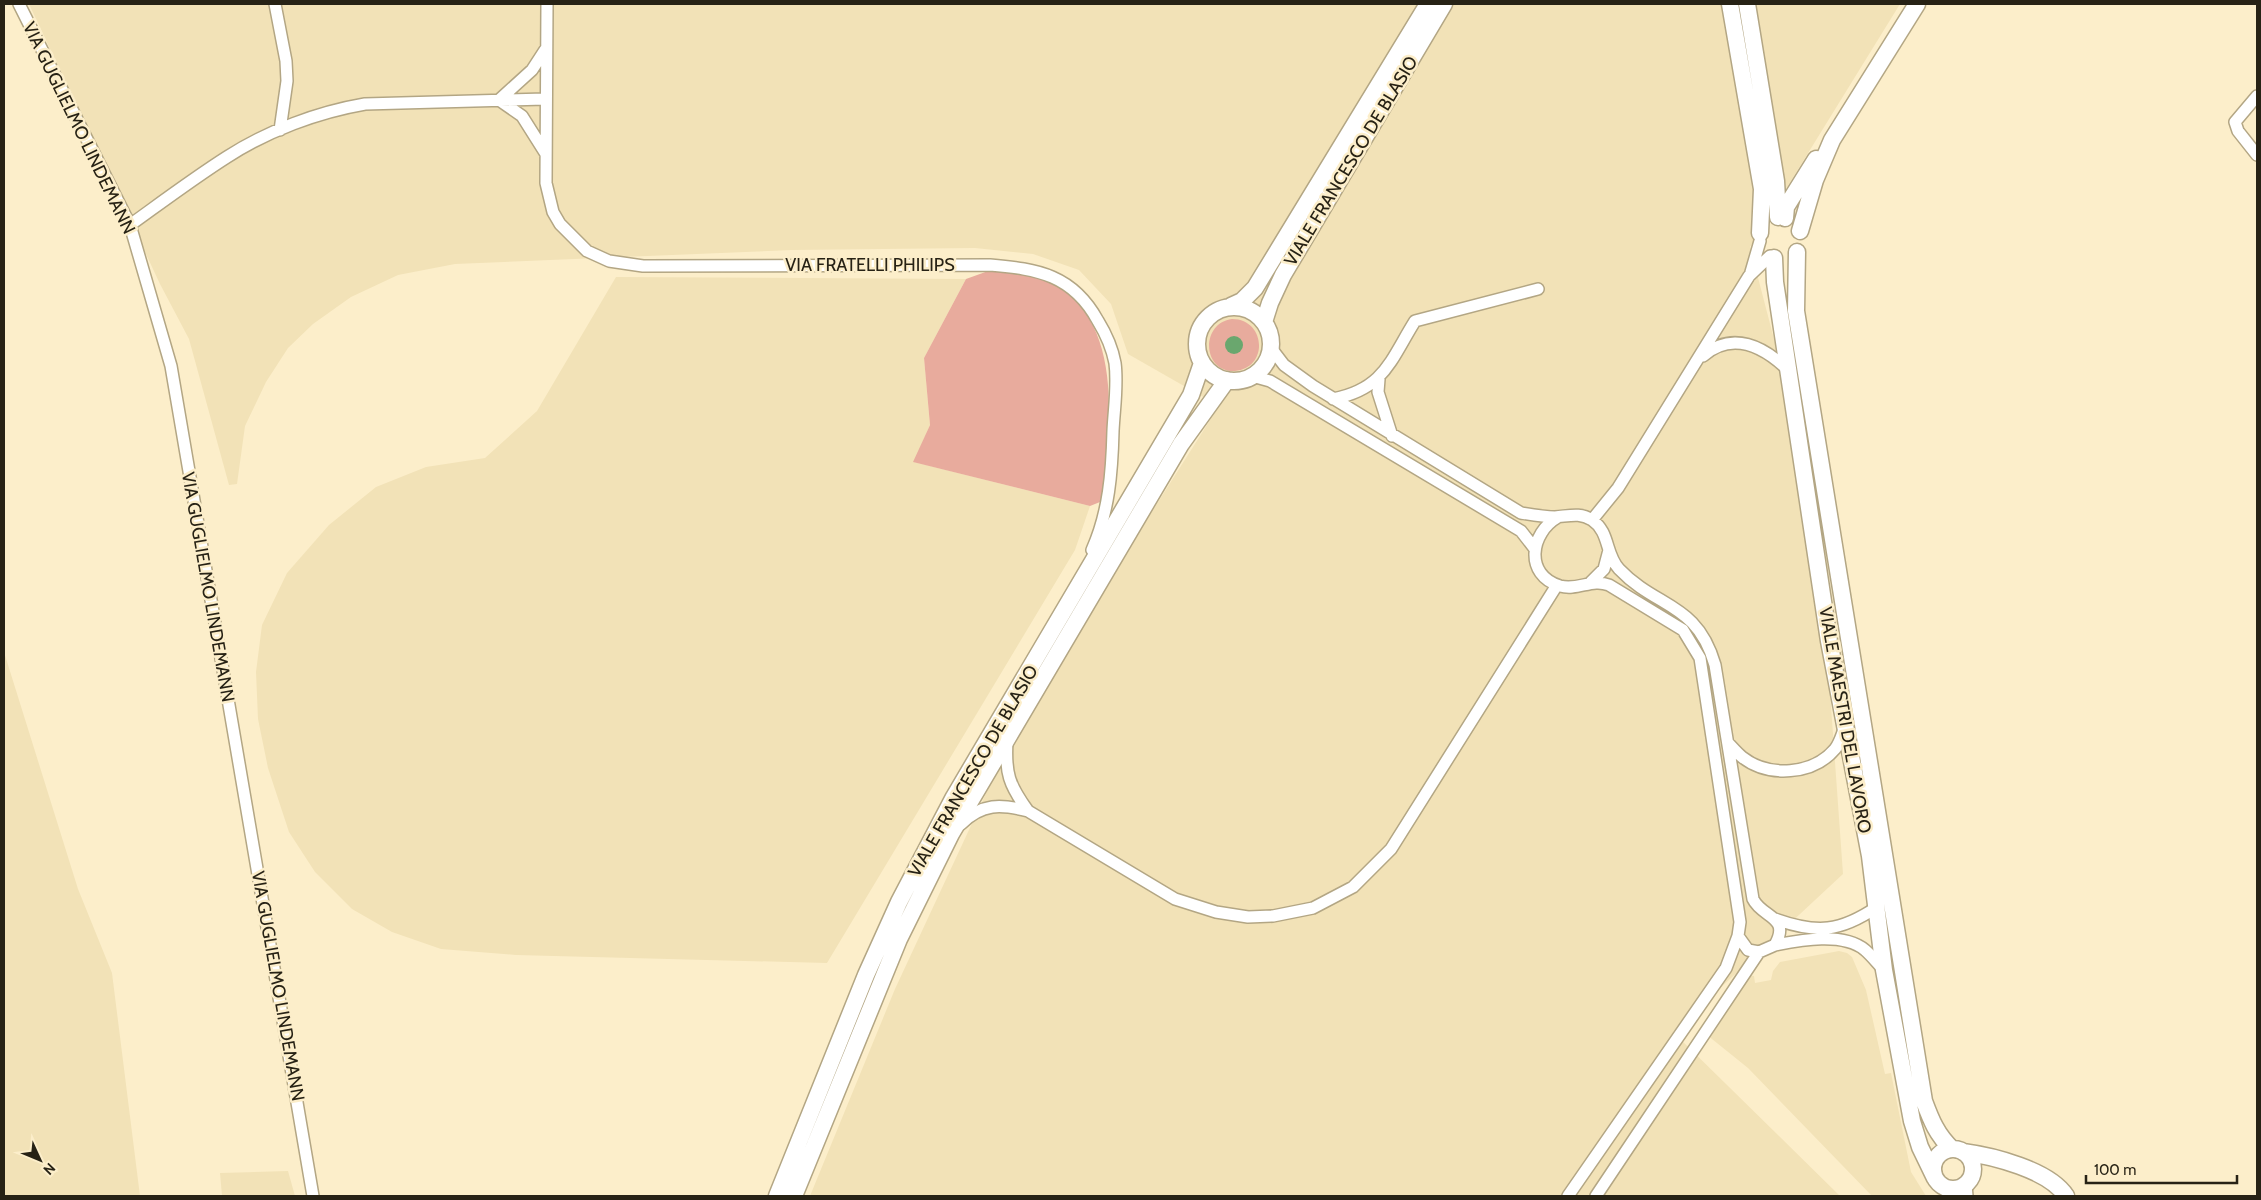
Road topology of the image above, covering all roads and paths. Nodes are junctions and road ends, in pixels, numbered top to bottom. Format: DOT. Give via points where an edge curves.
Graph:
graph roads {
  1 [pos="19,4"];
  2 [pos="275,4"];
  3 [pos="547,4"];
  4 [pos="1428,4"];
  5 [pos="1444,4"];
  6 [pos="1730,4"];
  7 [pos="1747,4"];
  8 [pos="1917,4"];
  9 [pos="546,48"];
  10 [pos="2257,96"];
  11 [pos="545,99"];
  12 [pos="499,100"];
  13 [pos="2257,106"];
  14 [pos="2235,122"];
  15 [pos="280,130"];
  16 [pos="1832,140"];
  17 [pos="546,154"];
  18 [pos="2257,156"];
  19 [pos="1782,218"];
  20 [pos="130,225"];
  21 [pos="1800,230"];
  22 [pos="1760,237"];
  23 [pos="1797,252"];
  24 [pos="1772,257"];
  25 [pos="1749,276"];
  26 [pos="1538,289"];
  27 [pos="1231,306"];
  28 [pos="1264,322"];
  29 [pos="1271,348"];
  30 [pos="1696,362"];
  31 [pos="1202,363"];
  32 [pos="1788,370"];
  33 [pos="1252,376"];
  34 [pos="1379,379"];
  35 [pos="1227,380"];
  36 [pos="1333,399"];
  37 [pos="1392,436"];
  38 [pos="1558,517"];
  39 [pos="1592,520"];
  40 [pos="1535,549"];
  41 [pos="1609,550"];
  42 [pos="1589,583"];
  43 [pos="1558,585"];
  44 [pos="1067,607"];
  45 [pos="1845,726"];
  46 [pos="1008,734"];
  47 [pos="1728,744"];
  48 [pos="1028,811"];
  49 [pos="951,834"];
  50 [pos="1877,907"];
  51 [pos="1764,911"];
  52 [pos="1775,918"];
  53 [pos="1740,922"];
  54 [pos="1738,936"];
  55 [pos="1775,945"];
  56 [pos="1759,952"];
  57 [pos="1884,970"];
  58 [pos="1957,1150"];
  59 [pos="1950,1189"];
  60 [pos="313,1196"];
  61 [pos="777,1196"];
  62 [pos="794,1196"];
  63 [pos="1568,1196"];
  64 [pos="1596,1196"];
  65 [pos="2066,1196"];
  1 -- 20 [label="street, VIA GUGLIELMO LINDEMANN"];
  2 -- 15 [label="street" via="287,81"];
  3 -- 9 [label="street, VIA FRATELLI PHILIPS"];
  4 -- 27 [label="street, VIALE FRANCESCO DE BLASIO" via="1255,288 1242,301"];
  5 -- 28 [label="street, VIALE FRANCESCO DE BLASIO" via="1283,275"];
  6 -- 22 [label="street" via="1762,189"];
  7 -- 19 [label="street"];
  8 -- 16 [label="street"];
  9 -- 11 [label="street, VIA FRATELLI PHILIPS"];
  9 -- 12 [label="street" via="532,70"];
  10 -- 14 [label="street"];
  11 -- 12 [label="street"];
  11 -- 17 [label="street, VIA FRATELLI PHILIPS"];
  12 -- 15 [label="street" via="365,104 339,108"];
  12 -- 17 [label="street" via="522,116"];
  13 -- 14 [label="street"];
  14 -- 18 [label="street"];
  15 -- 20 [label="street" via="228,156"];
  16 -- 19 [label="street" via="1817,157"];
  16 -- 21 [label="street" via="1815,180"];
  17 -- 44 [label="street, VIA FRATELLI PHILIPS" via="546,183 553,212 560,224 587,250 609,261 643,266 990,265 1044,273 1062,281 1086,300 1109,340 1115,364 1112,467 1101,529"];
  19 -- 21 [label="street" via="1792,220"];
  19 -- 22 [label="street" via="1767,223"];
  20 -- 60 [label="street, VIA GUGLIELMO LINDEMANN" via="171,366"];
  21 -- 23 [label="street" via="1802,242"];
  22 -- 24 [label="street" via="1762,247"];
  22 -- 25 [label="street"];
  23 -- 24 [label="street" via="1787,258"];
  23 -- 58 [label="street, VIALE MAESTRI DEL LAVORO" via="1796,311 1924,1101 1941,1139"];
  24 -- 25 [label="street"];
  24 -- 32 [label="street, VIALE MAESTRI DEL LAVORO"];
  25 -- 30 [label="street"];
  26 -- 34 [label="street" via="1415,321"];
  27 -- 28 [label="street" via="1250,310"];
  27 -- 31 [label="street" via="1211,314 1201,326 1196,342"];
  28 -- 29 [label="street"];
  29 -- 33 [label="street" via="1264,364"];
  29 -- 36 [label="street" via="1284,365"];
  30 -- 32 [label="street" via="1713,348 1730,343 1744,344 1758,347"];
  30 -- 39 [label="street" via="1618,488"];
  31 -- 35 [label="street" via="1208,371"];
  31 -- 44 [label="street, VIALE FRANCESCO DE BLASIO" via="1192,396"];
  32 -- 45 [label="street, VIALE MAESTRI DEL LAVORO"];
  33 -- 35 [label="street"];
  33 -- 40 [label="street" via="1270,381 1521,531"];
  34 -- 36 [label="street" via="1352,396"];
  34 -- 37 [label="street" via="1378,392"];
  35 -- 46 [label="street, VIALE FRANCESCO DE BLASIO" via="1181,444"];
  36 -- 37 [label="street"];
  37 -- 38 [label="street" via="1521,512"];
  38 -- 39 [label="street" via="1581,515"];
  38 -- 40 [label="street" via="1542,530"];
  39 -- 41 [label="street" via="1601,528"];
  40 -- 43 [label="street" via="1540,571"];
  41 -- 42 [label="street" via="1604,570"];
  41 -- 47 [label="street" via="1616,566 1626,577 1683,614 1703,635 1715,666"];
  42 -- 43 [label="street" via="1579,587"];
  42 -- 53 [label="street" via="1600,581 1609,585 1666,618 1683,630 1700,658"];
  43 -- 48 [label="street" via="1392,849 1353,887 1313,908 1294,914 1248,918 1197,907 1175,899"];
  44 -- 61 [label="street, VIALE FRANCESCO DE BLASIO" via="954,797 903,894 866,975"];
  45 -- 47 [label="street" via="1836,747 1824,760 1789,772 1755,765"];
  45 -- 50 [label="street, VIALE MAESTRI DEL LAVORO"];
  46 -- 48 [label="street" via="1008,780"];
  46 -- 49 [label="street, VIALE FRANCESCO DE BLASIO"];
  47 -- 51 [label="street" via="1754,899"];
  48 -- 49 [label="street" via="1005,805 987,806 976,811"];
  49 -- 62 [label="street, VIALE FRANCESCO DE BLASIO" via="899,939"];
  50 -- 52 [label="street" via="1861,918 1833,929 1812,929"];
  50 -- 57 [label="street, VIALE MAESTRI DEL LAVORO"];
  51 -- 52 [label="street"];
  51 -- 53 [label="street" via="1750,912"];
  52 -- 55 [label="street" via="1780,932"];
  53 -- 54 [label="street"];
  54 -- 56 [label="street" via="1748,950"];
  54 -- 63 [label="street" via="1726,968"];
  55 -- 56 [label="street"];
  55 -- 57 [label="street" via="1804,941 1849,942 1864,949"];
  56 -- 64 [label="street"];
  57 -- 59 [label="street, VIALE MAESTRI DEL LAVORO" via="1912,1121 1920,1147"];
  58 -- 59 [label="street, VIALE MAESTRI DEL LAVORO" via="1973,1164 1973,1173"];
  58 -- 59 [label="street" via="1938,1155 1934,1161 1933,1171"];
  58 -- 65 [label="street" via="2040,1174"];
}
